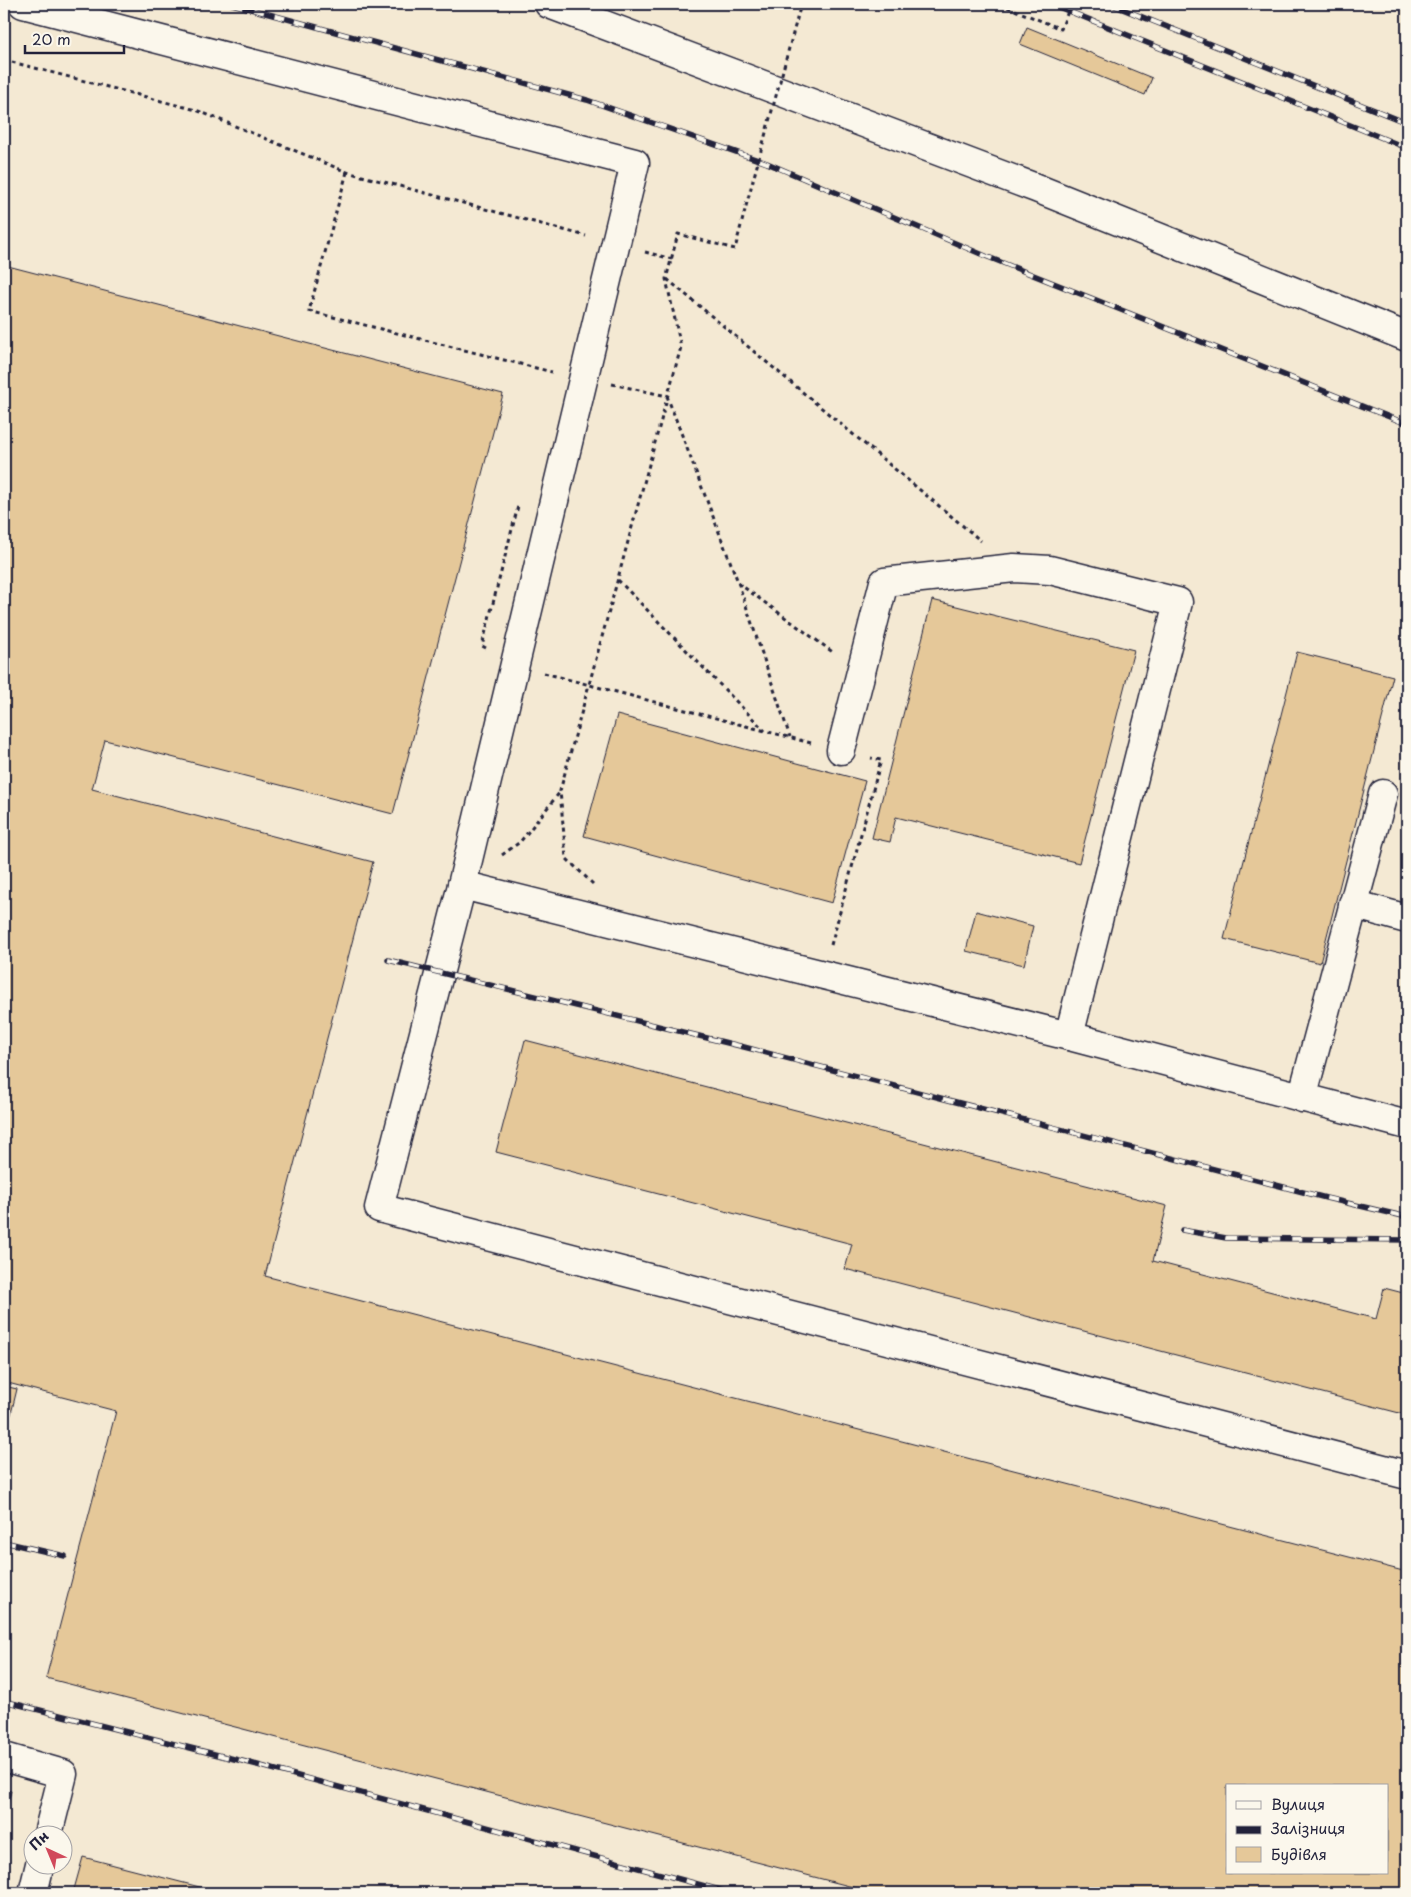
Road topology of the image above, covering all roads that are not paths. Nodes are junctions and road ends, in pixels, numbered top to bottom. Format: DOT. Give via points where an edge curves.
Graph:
graph roads {
  1 [pos="23,4"];
  2 [pos="549,4"];
  3 [pos="1407,337"];
  4 [pos="841,750"];
  5 [pos="1383,794"];
  6 [pos="462,885"];
  7 [pos="1353,904"];
  8 [pos="1407,918"];
  9 [pos="1069,1036"];
  10 [pos="1302,1098"];
  11 [pos="1407,1125"];
  12 [pos="1407,1475"];
  13 [pos="4,1757"];
  14 [pos="50,1824"];
  15 [pos="37,1874"];
  16 [pos="32,1893"];
  1 -- 6 [label="lane" via="636,163"];
  2 -- 3 [label="lane" via="1036,188"];
  4 -- 9 [label="lane" via="884,582 1014,568 1050,570 1178,602"];
  5 -- 7 [label="lane"];
  6 -- 9 [label="lane"];
  6 -- 12 [label="lane" via="379,1208"];
  7 -- 8 [label="lane"];
  7 -- 10 [label="lane"];
  9 -- 10 [label="lane"];
  10 -- 11 [label="lane"];
  13 -- 14 [label="lane" via="63,1774"];
  15 -- 16 [label="lane"];
}
